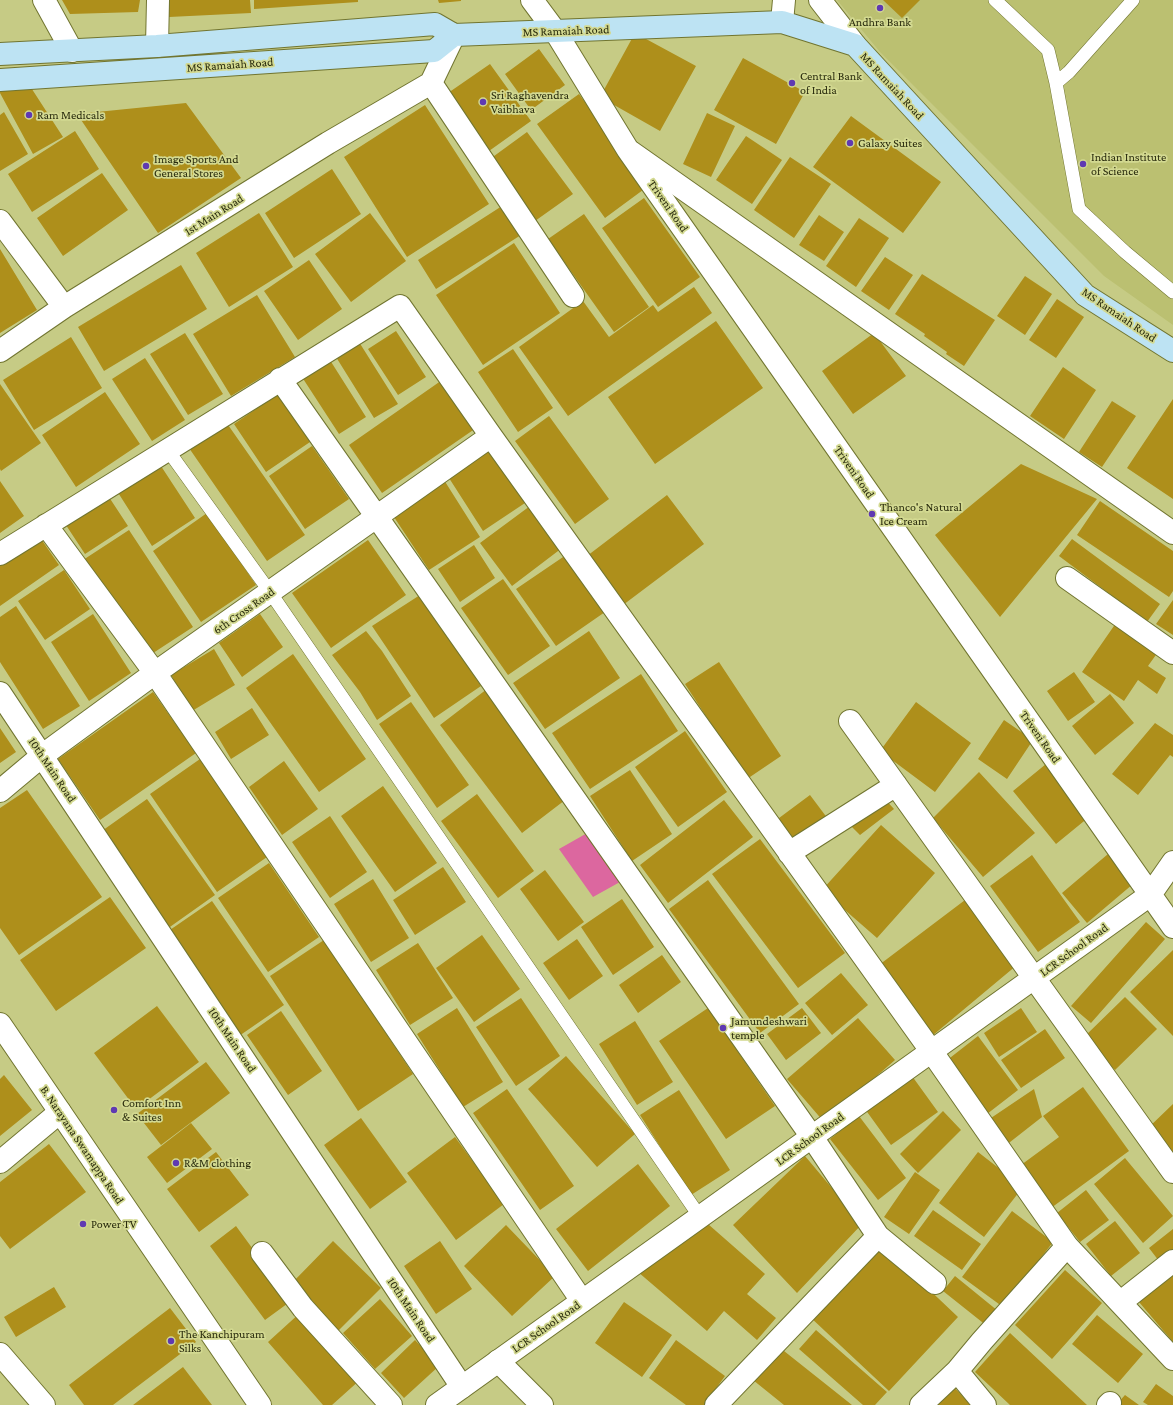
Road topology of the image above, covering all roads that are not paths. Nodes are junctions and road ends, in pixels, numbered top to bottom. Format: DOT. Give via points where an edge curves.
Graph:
graph roads {
  1 [pos="44,0"];
  2 [pos="158,0"];
  3 [pos="532,0"];
  4 [pos="784,0"];
  5 [pos="820,0"];
  6 [pos="995,0"];
  7 [pos="1133,0"];
  8 [pos="782,22"];
  9 [pos="555,31"];
  10 [pos="454,35"];
  11 [pos="855,45"];
  12 [pos="157,46"];
  13 [pos="72,50"];
  14 [pos="0,54"];
  15 [pos="0,80"];
  16 [pos="431,83"];
  17 [pos="1056,83"];
  18 [pos="628,150"];
  19 [pos="0,220"];
  20 [pos="1173,292"];
  21 [pos="573,296"];
  22 [pos="64,307"];
  23 [pos="0,351"];
  24 [pos="1173,351"];
  25 [pos="280,379"];
  26 [pos="491,436"];
  27 [pos="167,449"];
  28 [pos="377,518"];
  29 [pos="46,525"];
  30 [pos="1173,533"];
  31 [pos="0,554"];
  32 [pos="1067,578"];
  33 [pos="270,592"];
  34 [pos="1173,653"];
  35 [pos="155,673"];
  36 [pos="0,693"];
  37 [pos="850,721"];
  38 [pos="43,755"];
  39 [pos="896,785"];
  40 [pos="0,791"];
  41 [pos="789,854"];
  42 [pos="1173,862"];
  43 [pos="1150,895"];
  44 [pos="1173,927"];
  45 [pos="1034,978"];
  46 [pos="0,1024"];
  47 [pos="932,1052"];
  48 [pos="60,1112"];
  49 [pos="812,1137"];
  50 [pos="0,1162"];
  51 [pos="1173,1172"];
  52 [pos="700,1217"];
  53 [pos="878,1236"];
  54 [pos="1067,1246"];
  55 [pos="262,1253"];
  56 [pos="1173,1260"];
  57 [pos="935,1283"];
  58 [pos="582,1301"];
  59 [pos="1121,1302"];
  60 [pos="0,1354"];
  61 [pos="1173,1359"];
  62 [pos="498,1361"];
  63 [pos="957,1371"];
  64 [pos="462,1387"];
  65 [pos="44,1405"];
  66 [pos="260,1405"];
  67 [pos="390,1405"];
  68 [pos="437,1405"];
  69 [pos="542,1405"];
  70 [pos="716,1405"];
  71 [pos="921,1405"];
  72 [pos="984,1405"];
  1 -- 13 [label="street"];
  2 -- 12 [label="street"];
  3 -- 9 [label="street, Triveni Road"];
  4 -- 8 [label="street"];
  5 -- 11 [label="street"];
  6 -- 17 [label="lane" via="1048,50"];
  7 -- 17 [label="lane" via="1069,72"];
  8 -- 9 [label="main road, MS Ramaiah Road"];
  8 -- 11 [label="main road, MS Ramaiah Road"];
  9 -- 10 [label="main road, MS Ramaiah Road"];
  9 -- 18 [label="street, Triveni Road"];
  10 -- 12 [label="main road, MS Ramaiah Road" via="435,24"];
  10 -- 15 [label="main road, MS Ramaiah Road" via="434,51"];
  10 -- 16 [label="street"];
  11 -- 24 [label="main road, MS Ramaiah Road" via="1085,295"];
  12 -- 13 [label="main road, MS Ramaiah Road"];
  13 -- 14 [label="main road, MS Ramaiah Road"];
  16 -- 21 [label="street"];
  16 -- 22 [label="street, 1st Main Road" via="328,143"];
  17 -- 20 [label="lane" via="1079,209"];
  18 -- 30 [label="street"];
  18 -- 43 [label="street, Triveni Road"];
  19 -- 22 [label="street"];
  22 -- 23 [label="street, 1st Main Road"];
  25 -- 26 [label="street" via="400,306"];
  25 -- 27 [label="street"];
  25 -- 28 [label="street"];
  26 -- 28 [label="street, 6th Cross Road"];
  26 -- 41 [label="street"];
  27 -- 29 [label="street"];
  27 -- 33 [label="lane"];
  28 -- 33 [label="street, 6th Cross Road"];
  28 -- 49 [label="street"];
  29 -- 31 [label="street"];
  29 -- 35 [label="street"];
  32 -- 34 [label="street"];
  33 -- 35 [label="street, 6th Cross Road"];
  33 -- 52 [label="lane"];
  35 -- 38 [label="street, 6th Cross Road"];
  35 -- 58 [label="street"];
  36 -- 38 [label="street, 10th Main Road"];
  37 -- 39 [label="street"];
  38 -- 40 [label="street, 6th Cross Road"];
  38 -- 64 [label="street, 10th Main Road"];
  39 -- 41 [label="street"];
  39 -- 45 [label="street"];
  41 -- 47 [label="street"];
  42 -- 43 [label="street, LCR School Road"];
  43 -- 44 [label="street, Triveni Road"];
  43 -- 45 [label="street, LCR School Road"];
  45 -- 47 [label="street, LCR School Road"];
  45 -- 51 [label="street"];
  46 -- 48 [label="street, B. Narayana Swamappa Road"];
  47 -- 49 [label="street, LCR School Road"];
  47 -- 54 [label="street"];
  48 -- 50 [label="street"];
  48 -- 66 [label="street, B. Narayana Swamappa Road"];
  49 -- 52 [label="street, LCR School Road"];
  49 -- 53 [label="street"];
  52 -- 58 [label="street, LCR School Road"];
  53 -- 57 [label="street"];
  53 -- 70 [label="street"];
  54 -- 59 [label="street"];
  54 -- 63 [label="street"];
  55 -- 67 [label="street" via="303,1308"];
  56 -- 59 [label="street"];
  58 -- 62 [label="street, LCR School Road"];
  59 -- 61 [label="street"];
  60 -- 65 [label="street"];
  62 -- 64 [label="street, LCR School Road"];
  62 -- 69 [label="street"];
  63 -- 71 [label="street"];
  63 -- 72 [label="street"];
  64 -- 68 [label="street, LCR School Road"];
}
